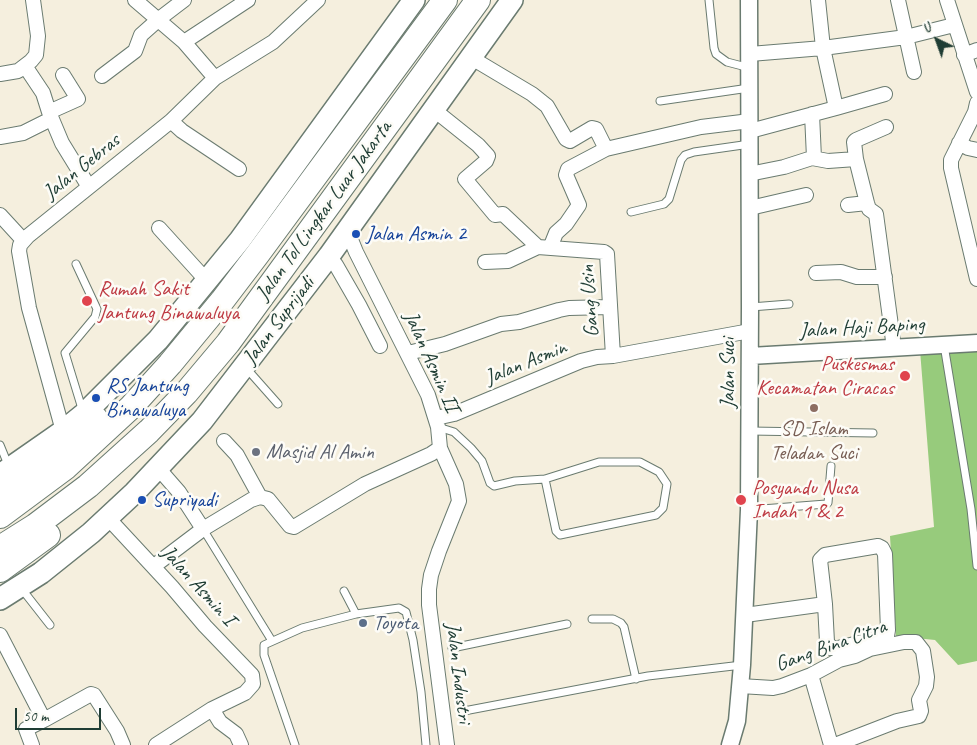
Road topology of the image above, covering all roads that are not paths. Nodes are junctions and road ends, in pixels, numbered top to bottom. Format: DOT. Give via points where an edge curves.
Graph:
graph roads {
  1 [pos="33,0"];
  2 [pos="135,0"];
  3 [pos="184,0"];
  4 [pos="248,0"];
  5 [pos="318,0"];
  6 [pos="413,0"];
  7 [pos="445,0"];
  8 [pos="478,0"];
  9 [pos="512,0"];
  10 [pos="709,0"];
  11 [pos="749,0"];
  12 [pos="818,0"];
  13 [pos="898,0"];
  14 [pos="947,0"];
  15 [pos="232,4"];
  16 [pos="158,19"];
  17 [pos="954,25"];
  18 [pos="906,37"];
  19 [pos="184,42"];
  20 [pos="824,48"];
  21 [pos="971,53"];
  22 [pos="470,57"];
  23 [pos="750,61"];
  24 [pos="25,66"];
  25 [pos="914,72"];
  26 [pos="0,74"];
  27 [pos="63,75"];
  28 [pos="102,76"];
  29 [pos="214,78"];
  30 [pos="750,87"];
  31 [pos="977,92"];
  32 [pos="885,94"];
  33 [pos="660,102"];
  34 [pos="977,102"];
  35 [pos="836,108"];
  36 [pos="433,109"];
  37 [pos="812,114"];
  38 [pos="50,116"];
  39 [pos="171,121"];
  40 [pos="886,127"];
  41 [pos="750,132"];
  42 [pos="0,137"];
  43 [pos="959,142"];
  44 [pos="606,149"];
  45 [pos="977,150"];
  46 [pos="814,158"];
  47 [pos="856,159"];
  48 [pos="239,169"];
  49 [pos="749,174"];
  50 [pos="89,187"];
  51 [pos="806,195"];
  52 [pos="867,203"];
  53 [pos="848,205"];
  54 [pos="750,208"];
  55 [pos="631,212"];
  56 [pos="0,215"];
  57 [pos="159,228"];
  58 [pos="347,230"];
  59 [pos="23,240"];
  60 [pos="544,248"];
  61 [pos="329,256"];
  62 [pos="485,262"];
  63 [pos="76,264"];
  64 [pos="816,273"];
  65 [pos="885,276"];
  66 [pos="977,279"];
  67 [pos="207,282"];
  68 [pos="789,304"];
  69 [pos="610,307"];
  70 [pos="750,307"];
  71 [pos="750,331"];
  72 [pos="977,343"];
  73 [pos="944,345"];
  74 [pos="380,346"];
  75 [pos="894,348"];
  76 [pos="408,353"];
  77 [pos="613,356"];
  78 [pos="750,356"];
  79 [pos="170,364"];
  80 [pos="245,367"];
  81 [pos="186,394"];
  82 [pos="278,404"];
  83 [pos="84,414"];
  84 [pos="437,422"];
  85 [pos="64,431"];
  86 [pos="749,432"];
  87 [pos="873,433"];
  88 [pos="224,441"];
  89 [pos="0,446"];
  90 [pos="440,448"];
  91 [pos="830,466"];
  92 [pos="158,468"];
  93 [pos="3,478"];
  94 [pos="545,479"];
  95 [pos="260,497"];
  96 [pos="749,510"];
  97 [pos="0,516"];
  98 [pos="108,518"];
  99 [pos="203,529"];
  100 [pos="0,548"];
  101 [pos="154,566"];
  102 [pos="977,566"];
  103 [pos="0,570"];
  104 [pos="21,587"];
  105 [pos="344,591"];
  106 [pos="0,599"];
  107 [pos="825,604"];
  108 [pos="356,614"];
  109 [pos="745,615"];
  110 [pos="592,620"];
  111 [pos="567,624"];
  112 [pos="50,625"];
  113 [pos="0,635"];
  114 [pos="272,641"];
  115 [pos="452,648"];
  116 [pos="859,648"];
  117 [pos="742,665"];
  118 [pos="811,675"];
  119 [pos="636,679"];
  120 [pos="740,686"];
  121 [pos="212,709"];
  122 [pos="464,711"];
  123 [pos="44,720"];
  124 [pos="32,745"];
  125 [pos="123,745"];
  126 [pos="156,745"];
  127 [pos="241,745"];
  128 [pos="294,745"];
  129 [pos="426,745"];
  130 [pos="447,745"];
  131 [pos="730,745"];
  132 [pos="833,745"];
  1 -- 24 [label="street" via="38,47 36,55"];
  2 -- 16 [label="street"];
  3 -- 16 [label="street"];
  4 -- 15 [label="street"];
  5 -- 29 [label="street, Jalan Gebras" via="273,42"];
  6 -- 67 [label="main road"];
  7 -- 79 [label="highway, Jalan Tol Lingkar Luar Jakarta" via="257,255"];
  8 -- 81 [label="highway, Jalan Tol Lingkar Luar Jakarta" via="228,343"];
  9 -- 22 [label="main road, Jalan Suprijadi"];
  10 -- 23 [label="lane" via="716,54 727,62"];
  11 -- 23 [label="street, Jalan Suci"];
  12 -- 20 [label="street"];
  13 -- 18 [label="street"];
  14 -- 17 [label="street"];
  15 -- 19 [label="street"];
  16 -- 19 [label="street"];
  16 -- 28 [label="street" via="141,35 135,50"];
  17 -- 18 [label="street"];
  17 -- 21 [label="street"];
  18 -- 20 [label="street"];
  18 -- 25 [label="street"];
  19 -- 29 [label="street"];
  20 -- 23 [label="street"];
  20 -- 35 [label="street"];
  21 -- 31 [label="street"];
  22 -- 36 [label="main road, Jalan Suprijadi"];
  22 -- 44 [label="street" via="540,100 566,139 570,141 596,128"];
  23 -- 30 [label="street, Jalan Suci"];
  24 -- 26 [label="street" via="18,71"];
  24 -- 38 [label="street" via="43,93"];
  27 -- 38 [label="street" via="78,99"];
  29 -- 39 [label="street, Jalan Gebras"];
  30 -- 33 [label="lane"];
  30 -- 41 [label="street, Jalan Suci"];
  32 -- 35 [label="street"];
  34 -- 43 [label="street"];
  35 -- 37 [label="street"];
  36 -- 58 [label="main road, Jalan Suprijadi"];
  36 -- 60 [label="street" via="488,156 465,180 495,215 503,214"];
  37 -- 41 [label="street"];
  37 -- 46 [label="street"];
  38 -- 42 [label="street" via="23,133"];
  38 -- 50 [label="street"];
  39 -- 48 [label="street"];
  39 -- 50 [label="street, Jalan Gebras"];
  40 -- 47 [label="street" via="855,140"];
  41 -- 44 [label="street" via="701,127"];
  41 -- 49 [label="street, Jalan Suci"];
  41 -- 55 [label="lane" via="685,155 669,199 664,204"];
  43 -- 45 [label="street"];
  43 -- 66 [label="street" via="951,168"];
  44 -- 60 [label="street" via="566,172 579,205"];
  46 -- 47 [label="street" via="828,161"];
  46 -- 49 [label="street"];
  47 -- 52 [label="street"];
  49 -- 54 [label="street, Jalan Suci"];
  50 -- 59 [label="street, Jalan Gebras"];
  51 -- 54 [label="street"];
  52 -- 53 [label="street"];
  52 -- 65 [label="street" via="876,214"];
  54 -- 70 [label="street, Jalan Suci"];
  56 -- 59 [label="street"];
  57 -- 67 [label="street"];
  58 -- 61 [label="main road, Jalan Suprijadi"];
  58 -- 76 [label="street, Jalan Asmin II"];
  59 -- 85 [label="street" via="19,251 29,308"];
  60 -- 62 [label="street" via="508,261"];
  60 -- 69 [label="street, Gang Usin" via="606,253"];
  61 -- 74 [label="street"];
  61 -- 80 [label="main road, Jalan Suprijadi"];
  63 -- 83 [label="lane" via="98,309 95,318 65,353"];
  64 -- 65 [label="street"];
  65 -- 75 [label="street"];
  67 -- 83 [label="main road" via="158,340"];
  68 -- 70 [label="lane"];
  69 -- 76 [label="street" via="559,310"];
  69 -- 77 [label="street, Gang Usin"];
  70 -- 71 [label="street, Jalan Suci"];
  71 -- 77 [label="street, Jalan Asmin"];
  71 -- 78 [label="street, Jalan Suci"];
  72 -- 73 [label="street, Jalan Haji Baping"];
  73 -- 75 [label="street, Jalan Haji Baping"];
  73 -- 102 [label="lane"];
  75 -- 78 [label="street, Jalan Haji Baping"];
  76 -- 84 [label="street, Jalan Asmin II"];
  77 -- 84 [label="street, Jalan Asmin" via="581,361"];
  78 -- 86 [label="street, Jalan Suci"];
  79 -- 93 [label="highway" via="66,444"];
  79 -- 97 [label="highway, Jalan Tol Lingkar Luar Jakarta" via="131,407 66,467"];
  80 -- 82 [label="lane"];
  80 -- 92 [label="main road, Jalan Suprijadi" via="202,421"];
  81 -- 100 [label="highway, Jalan Tol Lingkar Luar Jakarta" via="88,486"];
  81 -- 103 [label="highway" via="161,432 136,459 53,532"];
  83 -- 85 [label="main road"];
  84 -- 90 [label="street, Jalan Asmin II"];
  84 -- 94 [label="lane" via="471,448 482,461 494,486"];
  85 -- 93 [label="main road"];
  86 -- 87 [label="lane"];
  86 -- 96 [label="street, Jalan Suci"];
  88 -- 95 [label="street" via="237,455"];
  89 -- 93 [label="lane"];
  90 -- 95 [label="street, Jalan Asmin II" via="365,484 294,527 268,499"];
  90 -- 130 [label="street, Jalan Industri" via="456,484 459,501 429,589"];
  91 -- 96 [label="lane" via="828,503"];
  92 -- 98 [label="main road, Jalan Suprijadi"];
  92 -- 99 [label="street" via="179,492"];
  94 -- 94 [label="lane" via="599,462 640,462 659,472 668,484 663,508 656,515 560,535 556,531"];
  95 -- 99 [label="street"];
  96 -- 109 [label="street, Jalan Suci"];
  98 -- 101 [label="street, Jalan Asmin I"];
  98 -- 104 [label="main road, Jalan Suprijadi"];
  99 -- 101 [label="street"];
  99 -- 114 [label="lane"];
  101 -- 121 [label="street, Jalan Asmin I" via="204,626 252,675 253,684 245,693"];
  104 -- 106 [label="main road, Jalan Suprijadi"];
  104 -- 112 [label="lane"];
  105 -- 108 [label="lane"];
  107 -- 109 [label="street"];
  107 -- 116 [label="street" via="827,642 831,648"];
  107 -- 116 [label="street" via="820,565 822,556 878,546 882,548 885,554 888,633 886,637"];
  108 -- 114 [label="lane" via="302,628"];
  108 -- 129 [label="lane" via="399,608 406,612 414,640"];
  109 -- 117 [label="street, Jalan Suci"];
  110 -- 119 [label="lane" via="613,619 624,627"];
  111 -- 115 [label="lane"];
  113 -- 123 [label="street"];
  114 -- 128 [label="lane" via="263,647 264,655"];
  116 -- 118 [label="street, Gang Bina Citra"];
  116 -- 132 [label="street, Gang Bina Citra" via="870,650 913,641 919,644 927,678 919,700 920,715"];
  117 -- 119 [label="lane"];
  117 -- 120 [label="street, Jalan Suci"];
  118 -- 120 [label="street, Gang Bina Citra" via="773,688"];
  118 -- 132 [label="street"];
  119 -- 122 [label="lane"];
  120 -- 131 [label="street, Jalan Suci" via="737,721"];
  121 -- 126 [label="street"];
  121 -- 127 [label="street" via="220,722 236,734"];
  123 -- 124 [label="street" via="26,730"];
  123 -- 125 [label="street" via="91,694"];
}
